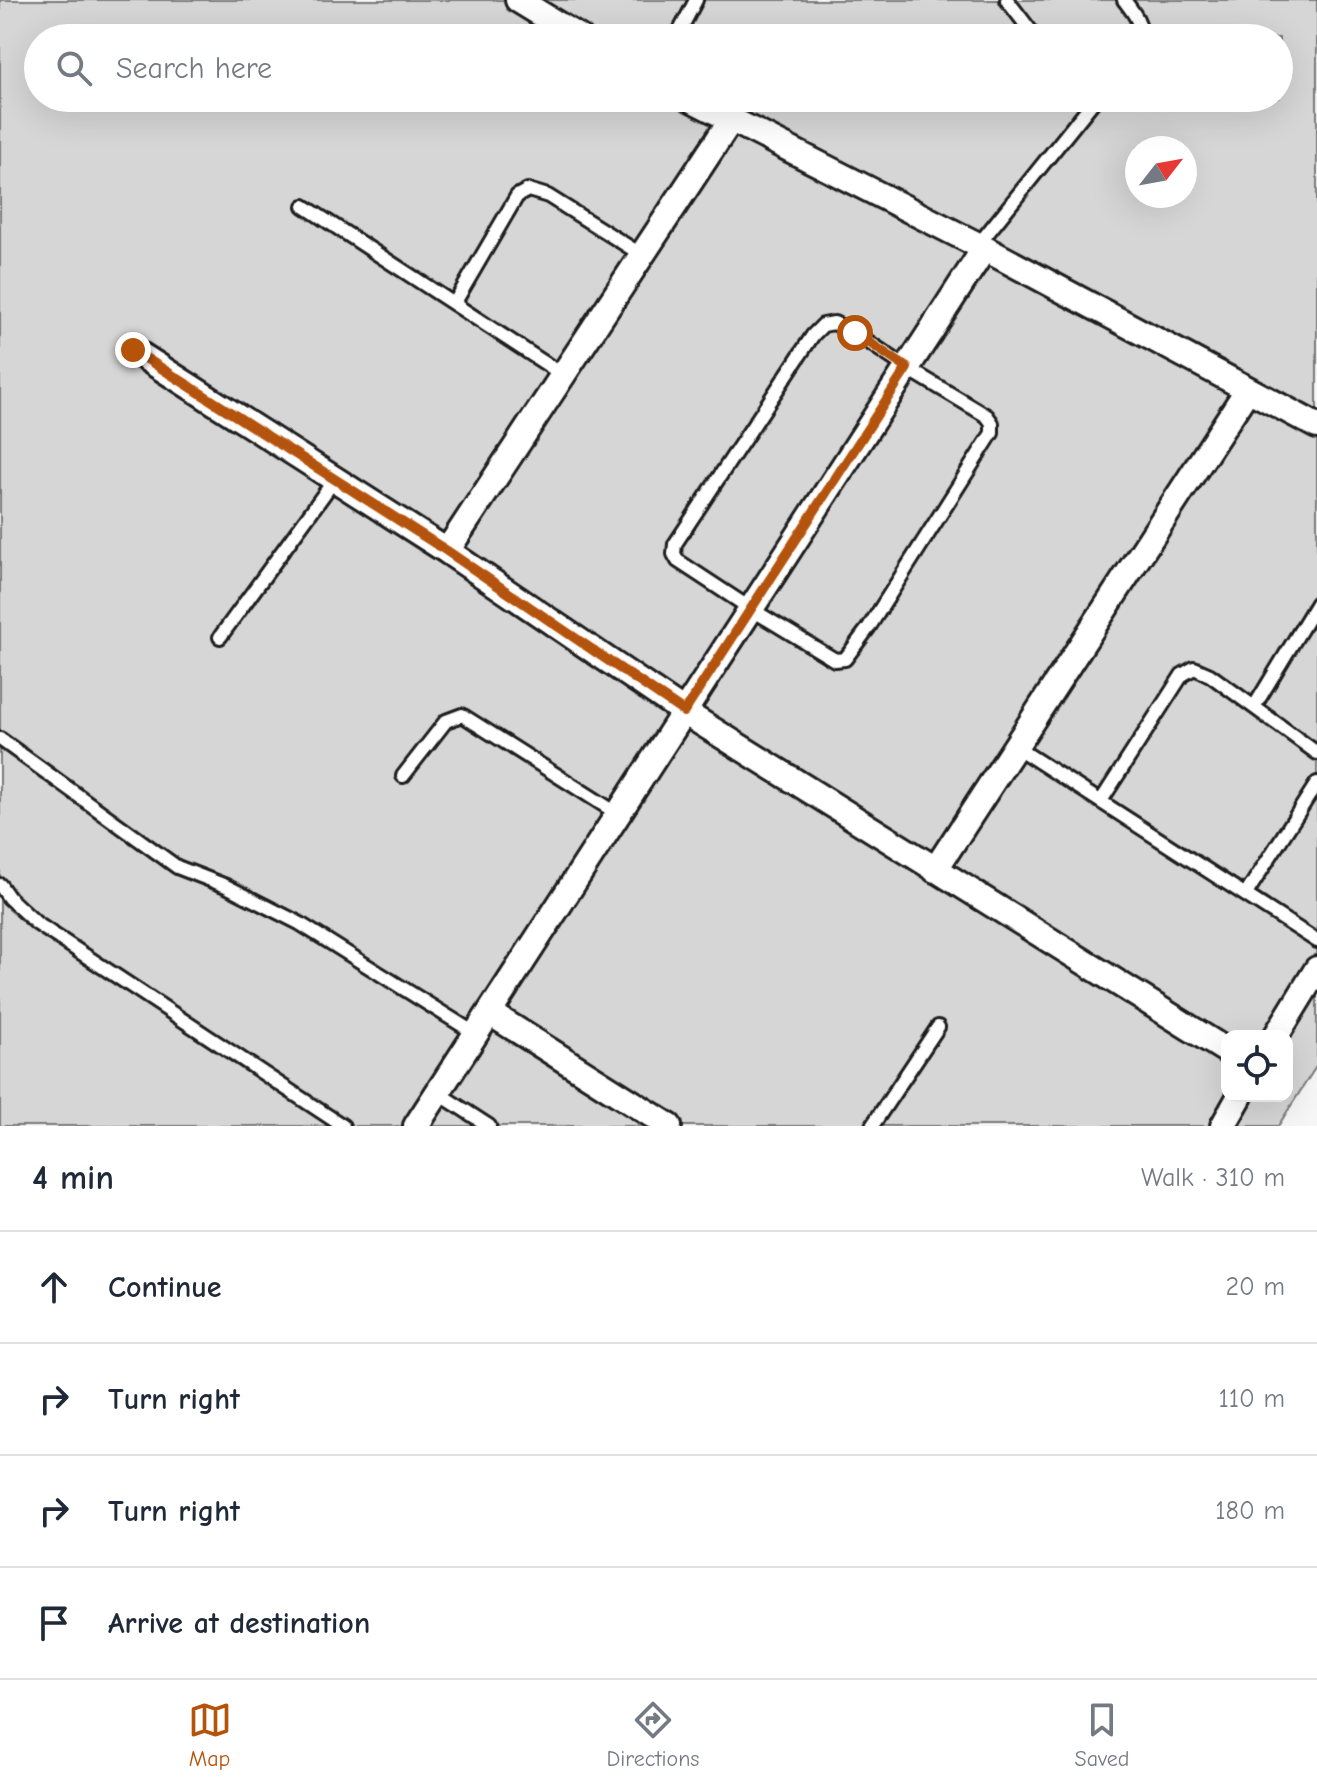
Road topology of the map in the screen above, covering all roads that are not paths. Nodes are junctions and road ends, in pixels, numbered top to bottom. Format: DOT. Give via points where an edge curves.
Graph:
graph roads {
  1 [pos="518,0"];
  2 [pos="696,0"];
  3 [pos="1007,0"];
  4 [pos="1124,0"];
  5 [pos="557,24"];
  6 [pos="683,24"];
  7 [pos="1025,24"];
  8 [pos="1139,24"];
  9 [pos="716,112"];
  10 [pos="1080,112"];
  11 [pos="731,120"];
  12 [pos="304,206"];
  13 [pos="981,247"];
  14 [pos="642,255"];
  15 [pos="454,304"];
  16 [pos="133,350"];
  17 [pos="907,368"];
  18 [pos="563,375"];
  19 [pos="1248,389"];
  20 [pos="1317,426"];
  21 [pos="335,479"];
  22 [pos="447,551"];
  23 [pos="1317,603"];
  24 [pos="751,609"];
  25 [pos="220,637"];
  26 [pos="1254,707"];
  27 [pos="684,712"];
  28 [pos="0,739"];
  29 [pos="1016,747"];
  30 [pos="1317,753"];
  31 [pos="403,776"];
  32 [pos="1317,783"];
  33 [pos="1101,801"];
  34 [pos="618,814"];
  35 [pos="935,870"];
  36 [pos="0,885"];
  37 [pos="1246,894"];
  38 [pos="1317,941"];
  39 [pos="1317,969"];
  40 [pos="490,1013"];
  41 [pos="938,1027"];
  42 [pos="1280,1030"];
  43 [pos="476,1034"];
  44 [pos="1221,1047"];
  45 [pos="438,1093"];
  46 [pos="1237,1102"];
  47 [pos="343,1126"];
  48 [pos="416,1126"];
  49 [pos="489,1126"];
  50 [pos="669,1126"];
  51 [pos="872,1126"];
  52 [pos="1223,1126"];
  1 -- 5 [label="street"];
  2 -- 6 [label="lane"];
  3 -- 7 [label="lane"];
  4 -- 8 [label="lane"];
  9 -- 11 [label="street"];
  10 -- 13 [label="lane"];
  11 -- 13 [label="street"];
  11 -- 14 [label="street"];
  12 -- 15 [label="lane"];
  13 -- 17 [label="street"];
  13 -- 19 [label="street"];
  14 -- 15 [label="lane" via="548,196 528,190 517,196"];
  14 -- 18 [label="street"];
  15 -- 18 [label="lane"];
  16 -- 21 [label="street"];
  17 -- 24 [label="street"];
  17 -- 24 [label="lane" via="855,333 834,323 823,325 675,544 678,561"];
  17 -- 24 [label="lane" via="987,416 992,433 869,627 845,659 835,660"];
  18 -- 22 [label="street"];
  19 -- 20 [label="street"];
  19 -- 29 [label="street"];
  21 -- 22 [label="street"];
  21 -- 25 [label="lane"];
  22 -- 27 [label="street"];
  23 -- 26 [label="lane"];
  24 -- 27 [label="street"];
  26 -- 30 [label="lane"];
  26 -- 33 [label="lane" via="1210,675 1194,668 1182,675"];
  27 -- 34 [label="street"];
  27 -- 35 [label="street"];
  28 -- 43 [label="lane" via="177,867 299,923"];
  29 -- 33 [label="lane"];
  29 -- 35 [label="street"];
  31 -- 34 [label="lane" via="446,721 462,715"];
  32 -- 37 [label="lane"];
  33 -- 37 [label="lane"];
  34 -- 40 [label="street"];
  35 -- 44 [label="street"];
  36 -- 47 [label="lane" via="36,923"];
  37 -- 38 [label="lane"];
  39 -- 42 [label="street"];
  40 -- 43 [label="street"];
  40 -- 50 [label="street"];
  41 -- 51 [label="lane"];
  43 -- 45 [label="street"];
  45 -- 48 [label="street"];
  45 -- 49 [label="lane"];
  46 -- 52 [label="street"];
}
